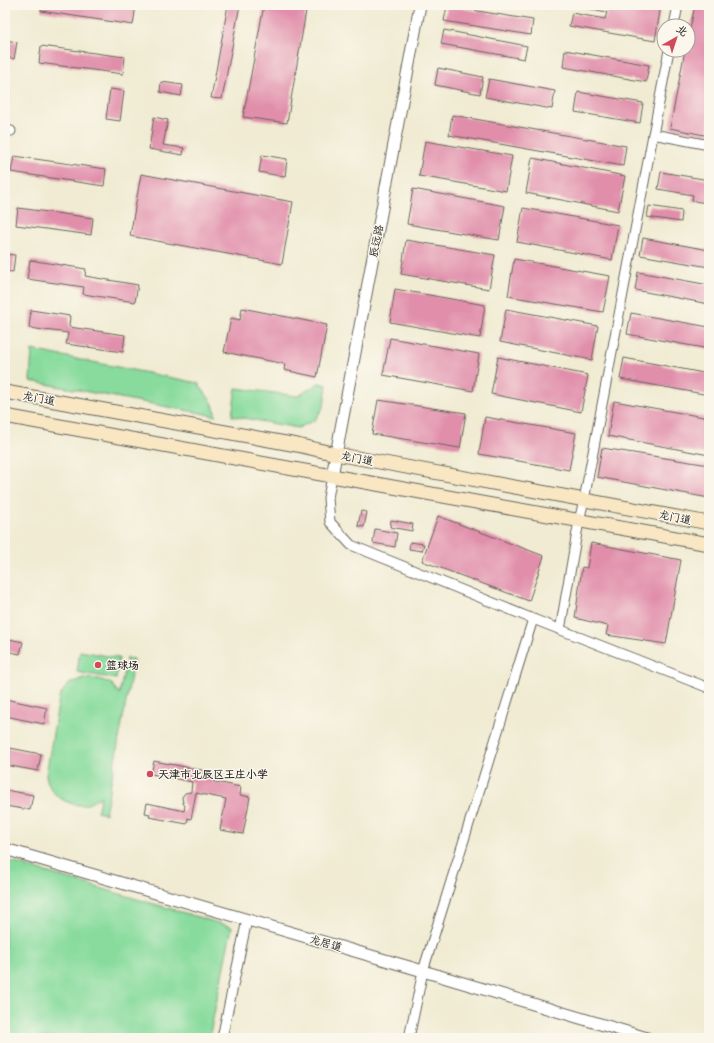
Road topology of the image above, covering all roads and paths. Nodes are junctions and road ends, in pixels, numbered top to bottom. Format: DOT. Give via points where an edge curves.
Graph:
graph roads {
  1 [pos="420,5"];
  2 [pos="678,5"];
  3 [pos="676,18"];
  4 [pos="667,58"];
  5 [pos="653,134"];
  6 [pos="709,145"];
  7 [pos="5,392"];
  8 [pos="5,416"];
  9 [pos="336,454"];
  10 [pos="332,476"];
  11 [pos="584,500"];
  12 [pos="578,521"];
  13 [pos="709,523"];
  14 [pos="709,544"];
  15 [pos="533,620"];
  16 [pos="560,630"];
  17 [pos="709,688"];
  18 [pos="5,849"];
  19 [pos="247,920"];
  20 [pos="423,971"];
  21 [pos="222,1038"];
  22 [pos="408,1038"];
  23 [pos="647,1038"];
  1 -- 9 [label="street, 辰远路"];
  2 -- 3 [label="street"];
  4 -- 5 [label="street"];
  5 -- 6 [label="street"];
  5 -- 11 [label="street"];
  7 -- 9 [label="main road, 龙门道"];
  8 -- 10 [label="main road, 龙门道"];
  9 -- 10 [label="street, 辰远路"];
  9 -- 11 [label="main road, 龙门道"];
  10 -- 12 [label="main road, 龙门道"];
  10 -- 15 [label="street" via="328,498 330,522 351,545"];
  11 -- 12 [label="street"];
  11 -- 13 [label="main road, 龙门道"];
  12 -- 14 [label="main road, 龙门道"];
  12 -- 16 [label="street"];
  15 -- 16 [label="street"];
  15 -- 20 [label="street"];
  16 -- 17 [label="street"];
  18 -- 19 [label="street, 龙居道"];
  19 -- 20 [label="street, 龙居道"];
  19 -- 21 [label="street"];
  20 -- 22 [label="street"];
  20 -- 23 [label="street, 龙居道"];
}
